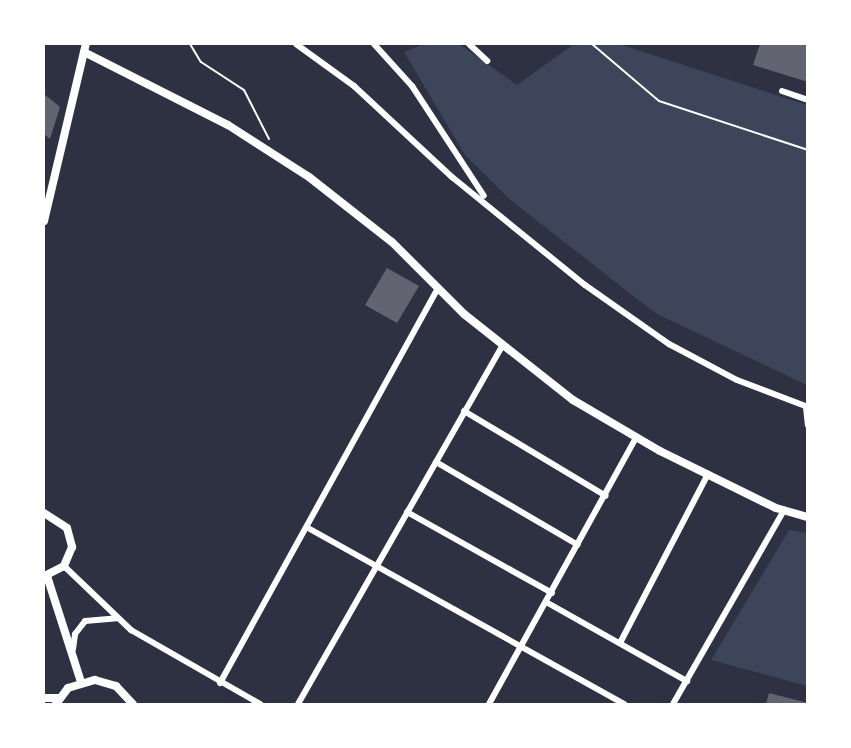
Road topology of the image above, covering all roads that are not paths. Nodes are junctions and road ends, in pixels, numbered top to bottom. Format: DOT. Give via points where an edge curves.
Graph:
graph roads {
  1 [pos="296,44"];
  2 [pos="374,44"];
  3 [pos="469,44"];
  4 [pos="85,47"];
  5 [pos="488,61"];
  6 [pos="782,91"];
  7 [pos="807,100"];
  8 [pos="490,204"];
  9 [pos="44,221"];
  10 [pos="438,288"];
  11 [pos="502,344"];
  12 [pos="807,407"];
  13 [pos="464,411"];
  14 [pos="807,424"];
  15 [pos="636,438"];
  16 [pos="436,462"];
  17 [pos="708,474"];
  18 [pos="606,496"];
  19 [pos="784,510"];
  20 [pos="407,512"];
  21 [pos="44,513"];
  22 [pos="807,517"];
  23 [pos="308,528"];
  24 [pos="578,545"];
  25 [pos="64,566"];
  26 [pos="376,566"];
  27 [pos="45,576"];
  28 [pos="552,593"];
  29 [pos="546,602"];
  30 [pos="117,618"];
  31 [pos="620,643"];
  32 [pos="518,646"];
  33 [pos="73,649"];
  34 [pos="687,681"];
  35 [pos="81,682"];
  36 [pos="220,683"];
  37 [pos="44,698"];
  38 [pos="57,701"];
  39 [pos="134,705"];
  40 [pos="260,705"];
  41 [pos="298,705"];
  42 [pos="489,705"];
  43 [pos="624,705"];
  44 [pos="673,705"];
  1 -- 8 [label="street" via="354,86 452,177"];
  2 -- 8 [label="street" via="412,86 465,174"];
  3 -- 5 [label="street"];
  4 -- 9 [label="street"];
  4 -- 10 [label="street" via="273,154 392,242"];
  6 -- 7 [label="street"];
  8 -- 12 [label="street" via="585,285 669,344 737,380"];
  10 -- 11 [label="street"];
  10 -- 23 [label="street"];
  11 -- 13 [label="street"];
  11 -- 15 [label="street" via="573,400"];
  12 -- 14 [label="street"];
  13 -- 16 [label="street"];
  13 -- 18 [label="street"];
  15 -- 17 [label="street"];
  15 -- 18 [label="street"];
  16 -- 20 [label="street"];
  16 -- 24 [label="street"];
  17 -- 19 [label="street"];
  17 -- 31 [label="street"];
  18 -- 24 [label="street"];
  19 -- 22 [label="street"];
  19 -- 34 [label="street"];
  20 -- 26 [label="street"];
  20 -- 28 [label="street"];
  21 -- 25 [label="street" via="60,520 71,537"];
  23 -- 26 [label="street"];
  23 -- 36 [label="street"];
  24 -- 28 [label="street"];
  25 -- 27 [label="street"];
  25 -- 30 [label="street"];
  26 -- 32 [label="street"];
  26 -- 41 [label="street"];
  27 -- 33 [label="street"];
  28 -- 29 [label="street"];
  29 -- 31 [label="street"];
  29 -- 32 [label="street"];
  30 -- 33 [label="street" via="86,621 75,634"];
  30 -- 36 [label="street"];
  31 -- 34 [label="street"];
  32 -- 42 [label="street"];
  32 -- 43 [label="street"];
  33 -- 35 [label="street"];
  34 -- 44 [label="street"];
  35 -- 38 [label="street"];
  35 -- 39 [label="street" via="108,682"];
  36 -- 40 [label="street"];
  37 -- 38 [label="street"];
}
